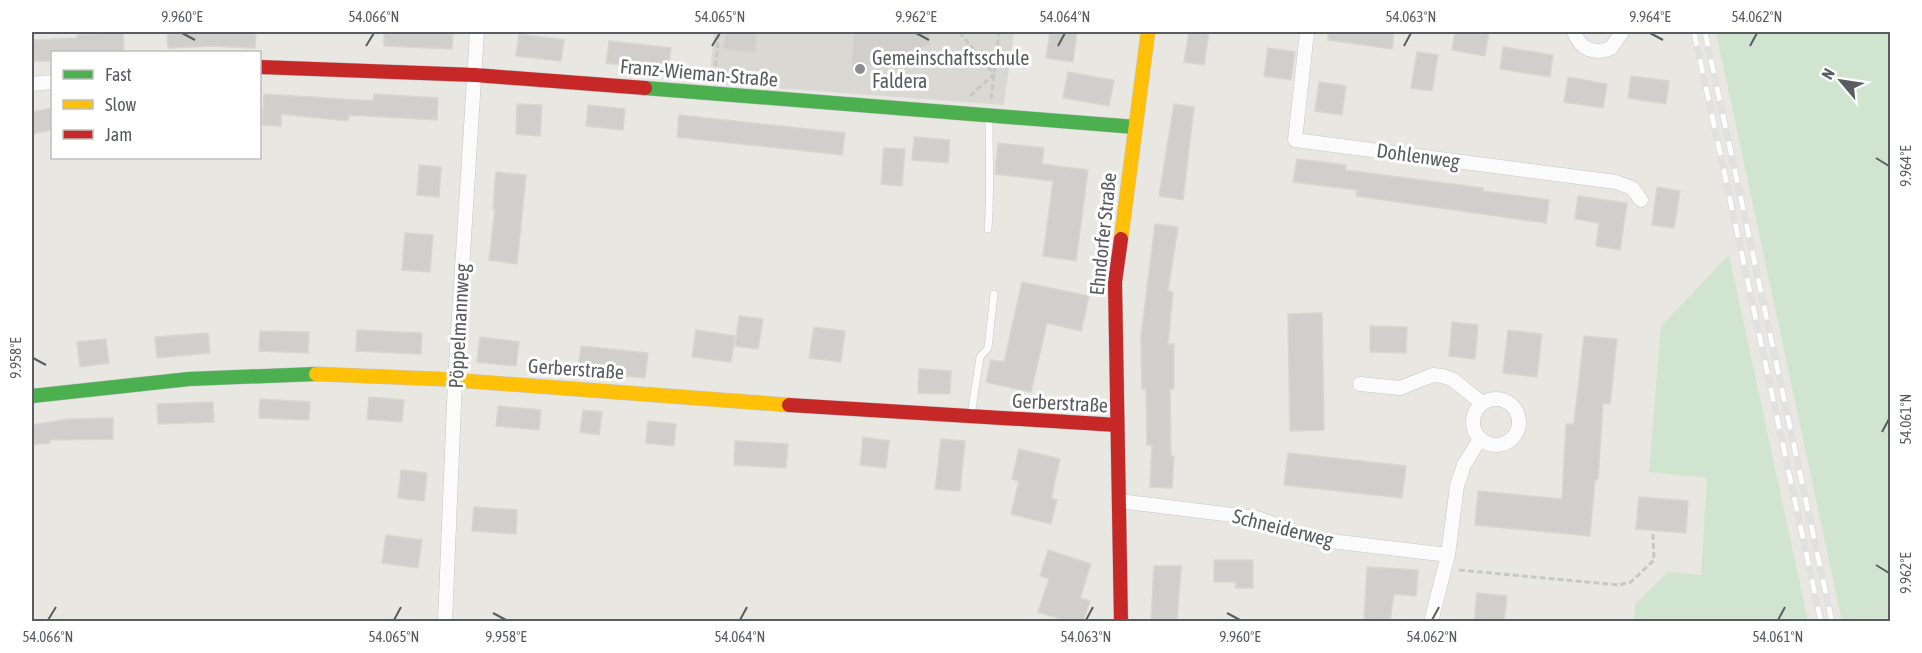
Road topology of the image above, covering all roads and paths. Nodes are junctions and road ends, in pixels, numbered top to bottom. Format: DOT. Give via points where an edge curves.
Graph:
graph roads {
  1 [pos="477,32"];
  2 [pos="719,32"];
  3 [pos="959,32"];
  4 [pos="999,32"];
  5 [pos="1148,32"];
  6 [pos="1307,32"];
  7 [pos="1574,32"];
  8 [pos="1622,32"];
  9 [pos="261,67"];
  10 [pos="994,74"];
  11 [pos="475,75"];
  12 [pos="51,82"];
  13 [pos="32,84"];
  14 [pos="713,94"];
  15 [pos="952,112"];
  16 [pos="989,116"];
  17 [pos="1135,127"];
  18 [pos="1641,200"];
  19 [pos="988,229"];
  20 [pos="994,294"];
  21 [pos="455,380"];
  22 [pos="1360,384"];
  23 [pos="32,396"];
  24 [pos="1482,403"];
  25 [pos="970,417"];
  26 [pos="1117,425"];
  27 [pos="1480,439"];
  28 [pos="1119,501"];
  29 [pos="1653,534"];
  30 [pos="1448,555"];
  31 [pos="1445,569"];
  32 [pos="445,621"];
  33 [pos="1121,621"];
  34 [pos="1431,621"];
  1 -- 11 [label="street, Pöppelmannweg"];
  2 -- 14 [label="path"];
  3 -- 10 [label="path"];
  4 -- 10 [label="path"];
  5 -- 17 [label="street, Ehndorfer Straße"];
  6 -- 18 [label="street, Dohlenweg" via="1295,140 1616,182 1632,188"];
  7 -- 8 [label="street" via="1581,46 1596,52 1611,48"];
  9 -- 11 [label="street, Franz-Wieman-Straße"];
  10 -- 15 [label="path"];
  10 -- 16 [label="path"];
  11 -- 14 [label="street, Franz-Wieman-Straße"];
  11 -- 21 [label="street, Pöppelmannweg"];
  12 -- 13 [label="street"];
  14 -- 15 [label="street, Franz-Wieman-Straße"];
  15 -- 16 [label="street, Franz-Wieman-Straße"];
  16 -- 17 [label="street, Franz-Wieman-Straße"];
  16 -- 19 [label="lane"];
  17 -- 26 [label="street, Ehndorfer Straße" via="1115,282"];
  20 -- 25 [label="lane" via="988,348 980,357"];
  21 -- 23 [label="street, Gerberstraße" via="328,375 212,377"];
  21 -- 25 [label="street, Gerberstraße"];
  21 -- 32 [label="street, Pöppelmannweg"];
  22 -- 24 [label="street" via="1400,388 1433,375 1442,376 1452,379"];
  24 -- 27 [label="street" via="1473,417"];
  24 -- 27 [label="street" via="1506,401 1513,406 1519,422 1515,436 1503,444 1487,444"];
  25 -- 26 [label="street, Gerberstraße"];
  26 -- 28 [label="street, Ehndorfer Straße"];
  27 -- 30 [label="street" via="1457,486"];
  28 -- 30 [label="street, Schneiderweg" via="1257,518 1314,539"];
  28 -- 33 [label="street, Ehndorfer Straße"];
  29 -- 31 [label="path" via="1654,560 1631,582 1619,585"];
  30 -- 31 [label="street"];
  31 -- 34 [label="street"];
}
